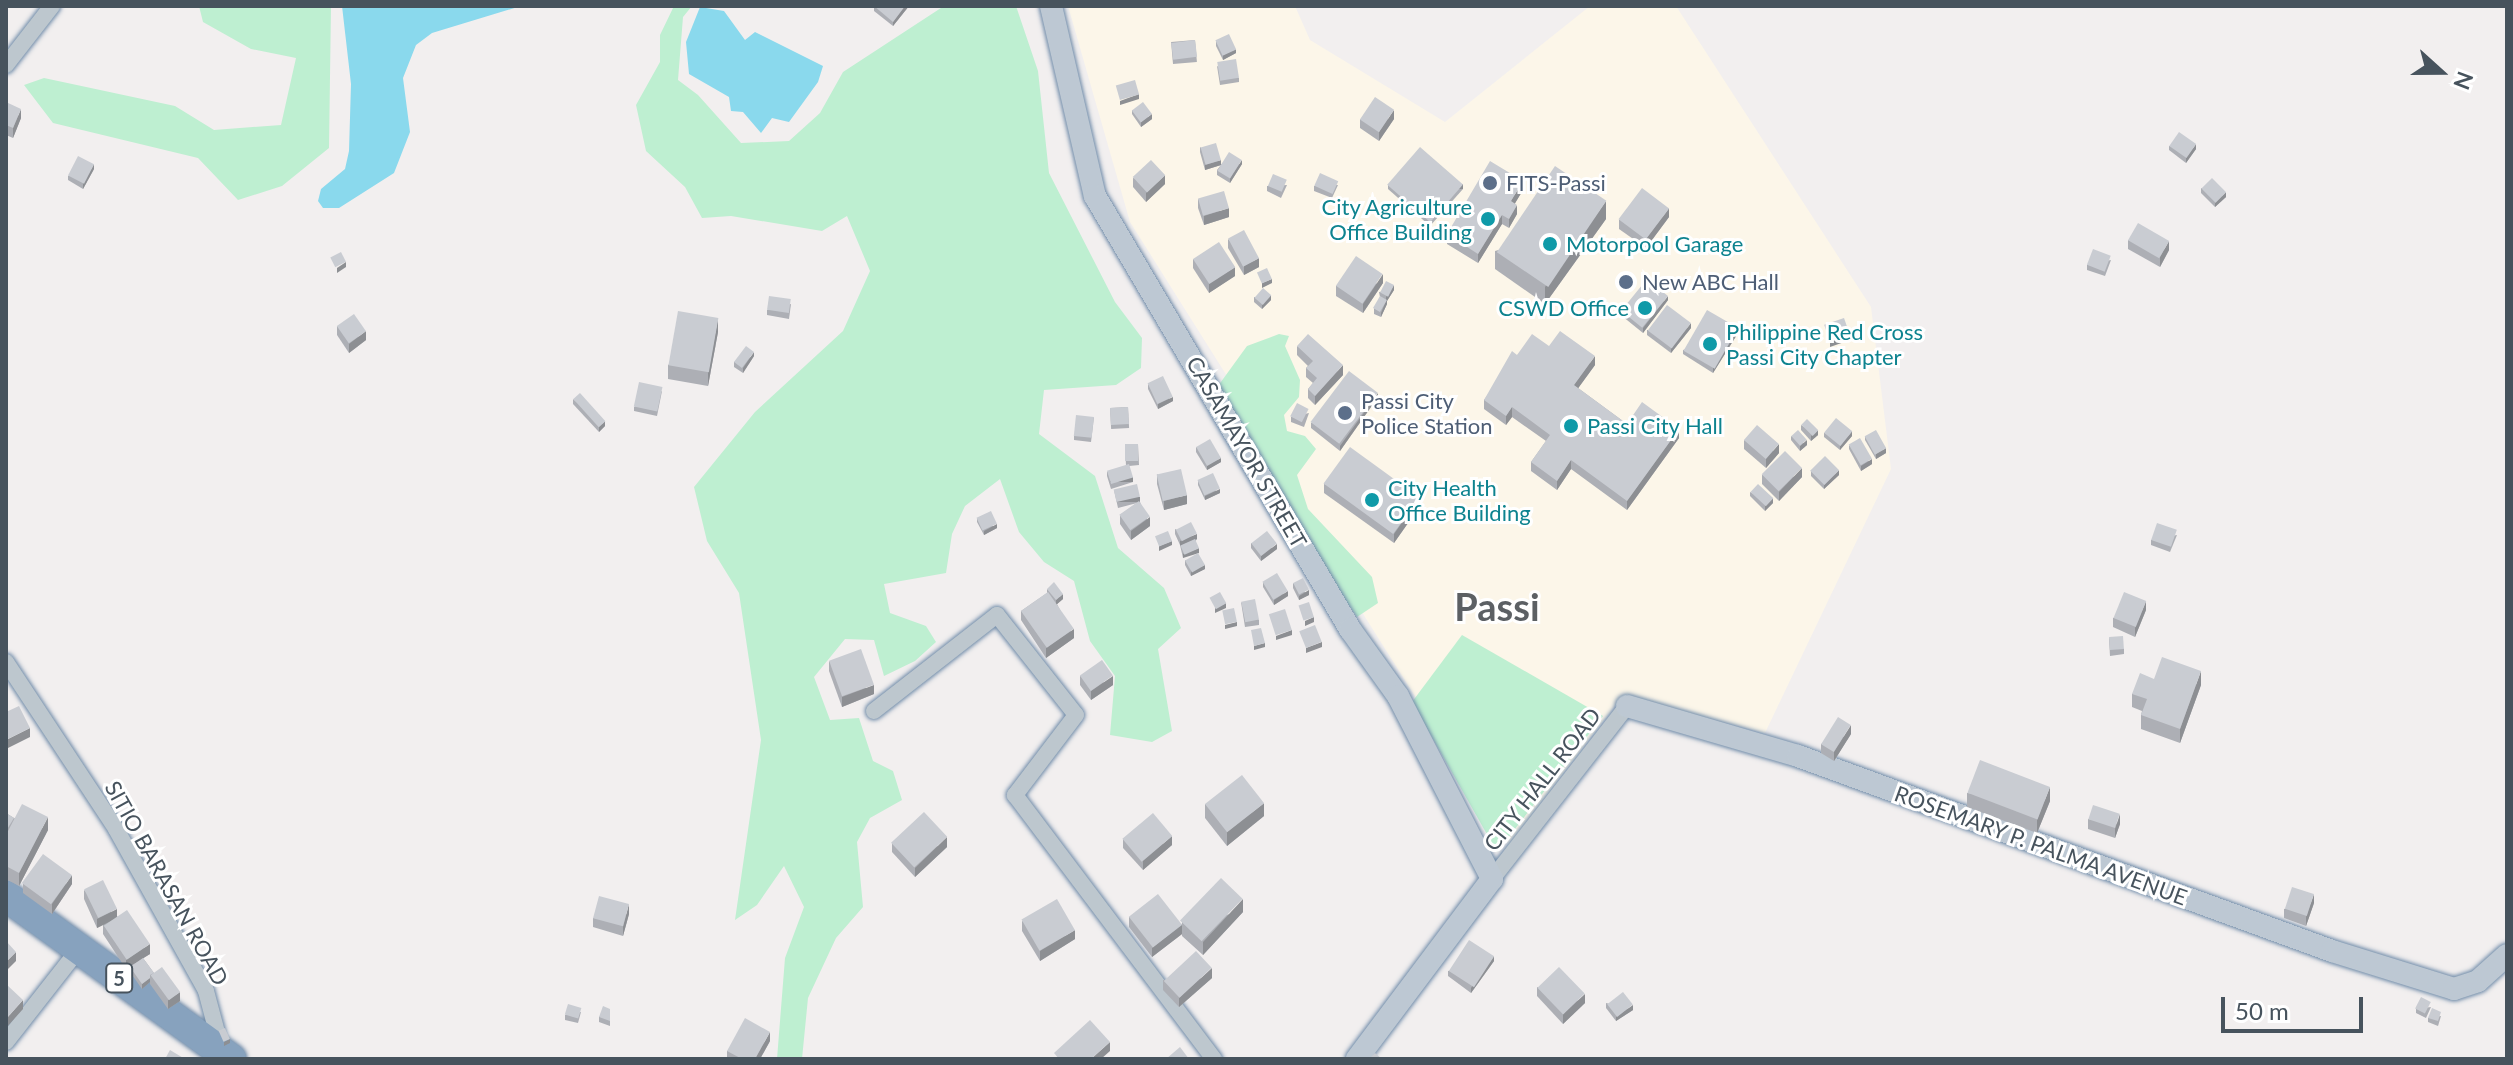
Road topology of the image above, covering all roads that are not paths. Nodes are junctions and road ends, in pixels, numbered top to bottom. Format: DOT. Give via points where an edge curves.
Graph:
graph roads {
  1 [pos="52,6"];
  2 [pos="1051,6"];
  3 [pos="6,65"];
  4 [pos="6,662"];
  5 [pos="1627,706"];
  6 [pos="874,711"];
  7 [pos="1492,879"];
  8 [pos="6,896"];
  9 [pos="79,949"];
  10 [pos="2507,955"];
  11 [pos="6,1042"];
  12 [pos="227,1056"];
  13 [pos="1214,1059"];
  14 [pos="1357,1059"];
  1 -- 3 [label="street"];
  2 -- 7 [label="street, CASAMAYOR STREET" via="1095,196 1350,629 1398,696"];
  4 -- 12 [label="street, SITIO BARASAN ROAD" via="116,829 206,991"];
  5 -- 7 [label="street, CITY HALL ROAD"];
  5 -- 10 [label="street, ROSEMARY P. PALMA AVENUE" via="1798,756 2332,951 2454,989 2478,981"];
  6 -- 13 [label="street" via="997,615 1076,715 1015,795"];
  7 -- 14 [label="street"];
  8 -- 9 [label="highway, 5"];
  9 -- 11 [label="street"];
  9 -- 12 [label="highway, 5"];
}
